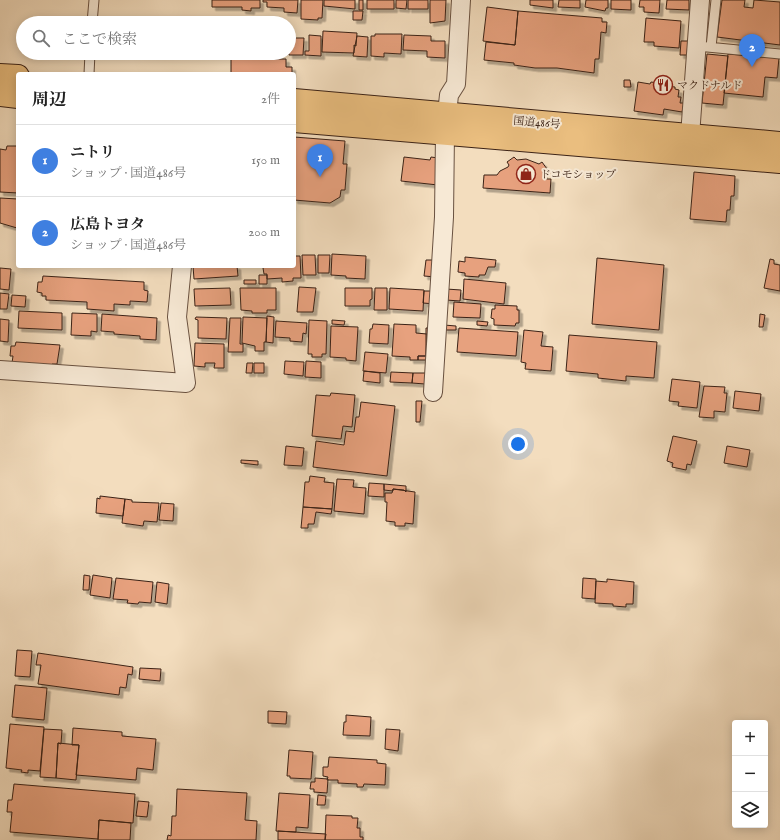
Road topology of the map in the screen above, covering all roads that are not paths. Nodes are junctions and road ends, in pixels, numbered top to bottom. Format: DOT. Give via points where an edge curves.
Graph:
graph roads {
  1 [pos="94,0"];
  2 [pos="461,0"];
  3 [pos="700,0"];
  4 [pos="716,0"];
  5 [pos="93,16"];
  6 [pos="704,47"];
  7 [pos="780,54"];
  8 [pos="90,60"];
  9 [pos="89,72"];
  10 [pos="0,75"];
  11 [pos="16,76"];
  12 [pos="0,95"];
  13 [pos="16,97"];
  14 [pos="296,100"];
  15 [pos="296,121"];
  16 [pos="446,123"];
  17 [pos="780,143"];
  18 [pos="689,144"];
  19 [pos="780,162"];
  20 [pos="182,268"];
  21 [pos="0,370"];
  22 [pos="433,392"];
  1 -- 5 [label="lane"];
  2 -- 16 [label="street" via="456,84 449,95"];
  3 -- 6 [label="street"];
  4 -- 6 [label="lane"];
  6 -- 7 [label="lane"];
  6 -- 18 [label="street"];
  8 -- 9 [label="lane"];
  10 -- 11 [label="highway"];
  12 -- 13 [label="highway"];
  14 -- 16 [label="highway, 国道486号"];
  15 -- 16 [label="highway, 国道486号"];
  16 -- 18 [label="highway, 国道486号"];
  16 -- 22 [label="street" via="444,217"];
  17 -- 18 [label="highway, 国道486号"];
  18 -- 19 [label="highway, 国道486号"];
  20 -- 21 [label="street" via="177,317 186,383"];
}
